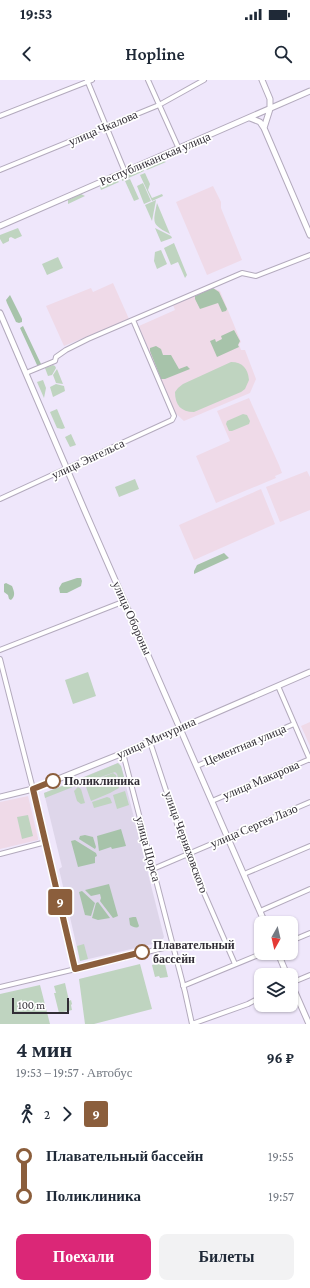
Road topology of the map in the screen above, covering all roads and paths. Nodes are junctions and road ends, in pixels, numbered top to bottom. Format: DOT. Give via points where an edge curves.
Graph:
graph roads {
  1 [pos="148,80"];
  2 [pos="204,80"];
  3 [pos="262,80"];
  4 [pos="89,81"];
  5 [pos="310,91"];
  6 [pos="270,99"];
  7 [pos="159,104"];
  8 [pos="282,104"];
  9 [pos="270,109"];
  10 [pos="0,116"];
  11 [pos="250,118"];
  12 [pos="107,127"];
  13 [pos="264,128"];
  14 [pos="179,149"];
  15 [pos="0,170"];
  16 [pos="125,172"];
  17 [pos="0,226"];
  18 [pos="310,235"];
  19 [pos="310,255"];
  20 [pos="0,314"];
  21 [pos="133,320"];
  22 [pos="26,373"];
  23 [pos="67,468"];
  24 [pos="0,499"];
  25 [pos="125,601"];
  26 [pos="0,650"];
  27 [pos="0,659"];
  28 [pos="310,672"];
  29 [pos="278,686"];
  30 [pos="294,724"];
  31 [pos="180,728"];
  32 [pos="150,742"];
  33 [pos="123,754"];
  34 [pos="310,759"];
  35 [pos="197,766"];
  36 [pos="33,789"];
  37 [pos="0,797"];
  38 [pos="212,801"];
  39 [pos="310,802"];
  40 [pos="228,837"];
  41 [pos="46,842"];
  42 [pos="310,846"];
  43 [pos="0,854"];
  44 [pos="187,854"];
  45 [pos="153,869"];
  46 [pos="244,874"];
  47 [pos="310,889"];
  48 [pos="260,911"];
  49 [pos="262,916"];
  50 [pos="310,933"];
  51 [pos="298,938"];
  52 [pos="172,946"];
  53 [pos="254,957"];
  54 [pos="235,964"];
  55 [pos="75,969"];
  56 [pos="310,975"];
  57 [pos="298,980"];
  58 [pos="183,986"];
  59 [pos="0,987"];
  60 [pos="298,999"];
  61 [pos="254,1001"];
  62 [pos="192,1024"];
  63 [pos="309,1024"];
  1 -- 7 [label="street"];
  2 -- 7 [label="street, улица Чкалова"];
  3 -- 6 [label="street"];
  4 -- 10 [label="street"];
  4 -- 12 [label="street"];
  5 -- 8 [label="street, Республиканская улица"];
  6 -- 8 [label="street"];
  6 -- 9 [label="street"];
  7 -- 12 [label="street, улица Чкалова"];
  7 -- 14 [label="street"];
  8 -- 9 [label="street, Республиканская улица"];
  9 -- 11 [label="street, Республиканская улица"];
  9 -- 13 [label="street"];
  11 -- 13 [label="street" via="260,122"];
  11 -- 14 [label="street, Республиканская улица"];
  12 -- 15 [label="street, улица Чкалова"];
  12 -- 16 [label="street"];
  13 -- 18 [label="street"];
  14 -- 16 [label="street, Республиканская улица"];
  16 -- 17 [label="street, Республиканская улица"];
  19 -- 21 [label="street" via="256,276 242,273"];
  20 -- 22 [label="street, улица Обороны"];
  21 -- 22 [label="street" via="66,350 56,357 55,361"];
  21 -- 23 [label="street, улица Энгельса" via="174,416 166,424"];
  22 -- 23 [label="street, улица Обороны"];
  23 -- 24 [label="street, улица Энгельса"];
  23 -- 25 [label="street, улица Обороны"];
  25 -- 26 [label="street"];
  25 -- 31 [label="street, улица Обороны"];
  27 -- 36 [label="street"];
  28 -- 29 [label="street, улица Мичурина"];
  29 -- 30 [label="street"];
  29 -- 31 [label="street, улица Мичурина"];
  30 -- 34 [label="street"];
  30 -- 35 [label="street, Цементная улица"];
  31 -- 32 [label="street, улица Мичурина"];
  31 -- 35 [label="street, улица Обороны"];
  32 -- 33 [label="street, улица Мичурина"];
  32 -- 44 [label="street, улица Черняховского"];
  33 -- 36 [label="street, улица Мичурина"];
  33 -- 45 [label="street, улица Щорса"];
  34 -- 38 [label="street, улица Макарова"];
  35 -- 38 [label="street, улица Обороны"];
  36 -- 37 [label="street, улица Мичурина"];
  36 -- 41 [label="street"];
  38 -- 40 [label="street, улица Обороны"];
  39 -- 40 [label="street, улица Сергея Лазо"];
  40 -- 44 [label="street, улица Сергея Лазо"];
  40 -- 46 [label="street, улица Обороны"];
  41 -- 43 [label="street"];
  41 -- 55 [label="street"];
  42 -- 46 [label="street"];
  44 -- 45 [label="street, улица Сергея Лазо"];
  44 -- 54 [label="street, улица Черняховского"];
  45 -- 52 [label="street, улица Щорса"];
  46 -- 48 [label="street, улица Обороны"];
  47 -- 48 [label="street"];
  48 -- 49 [label="street, улица Обороны"];
  50 -- 51 [label="street"];
  52 -- 55 [label="street"];
  52 -- 58 [label="street, улица Щорса"];
  53 -- 54 [label="street"];
  54 -- 58 [label="street"];
  55 -- 59 [label="street"];
  56 -- 57 [label="street"];
  58 -- 62 [label="street, улица Щорса"];
  60 -- 63 [label="street"];
  61 -- 62 [label="street"];
}
